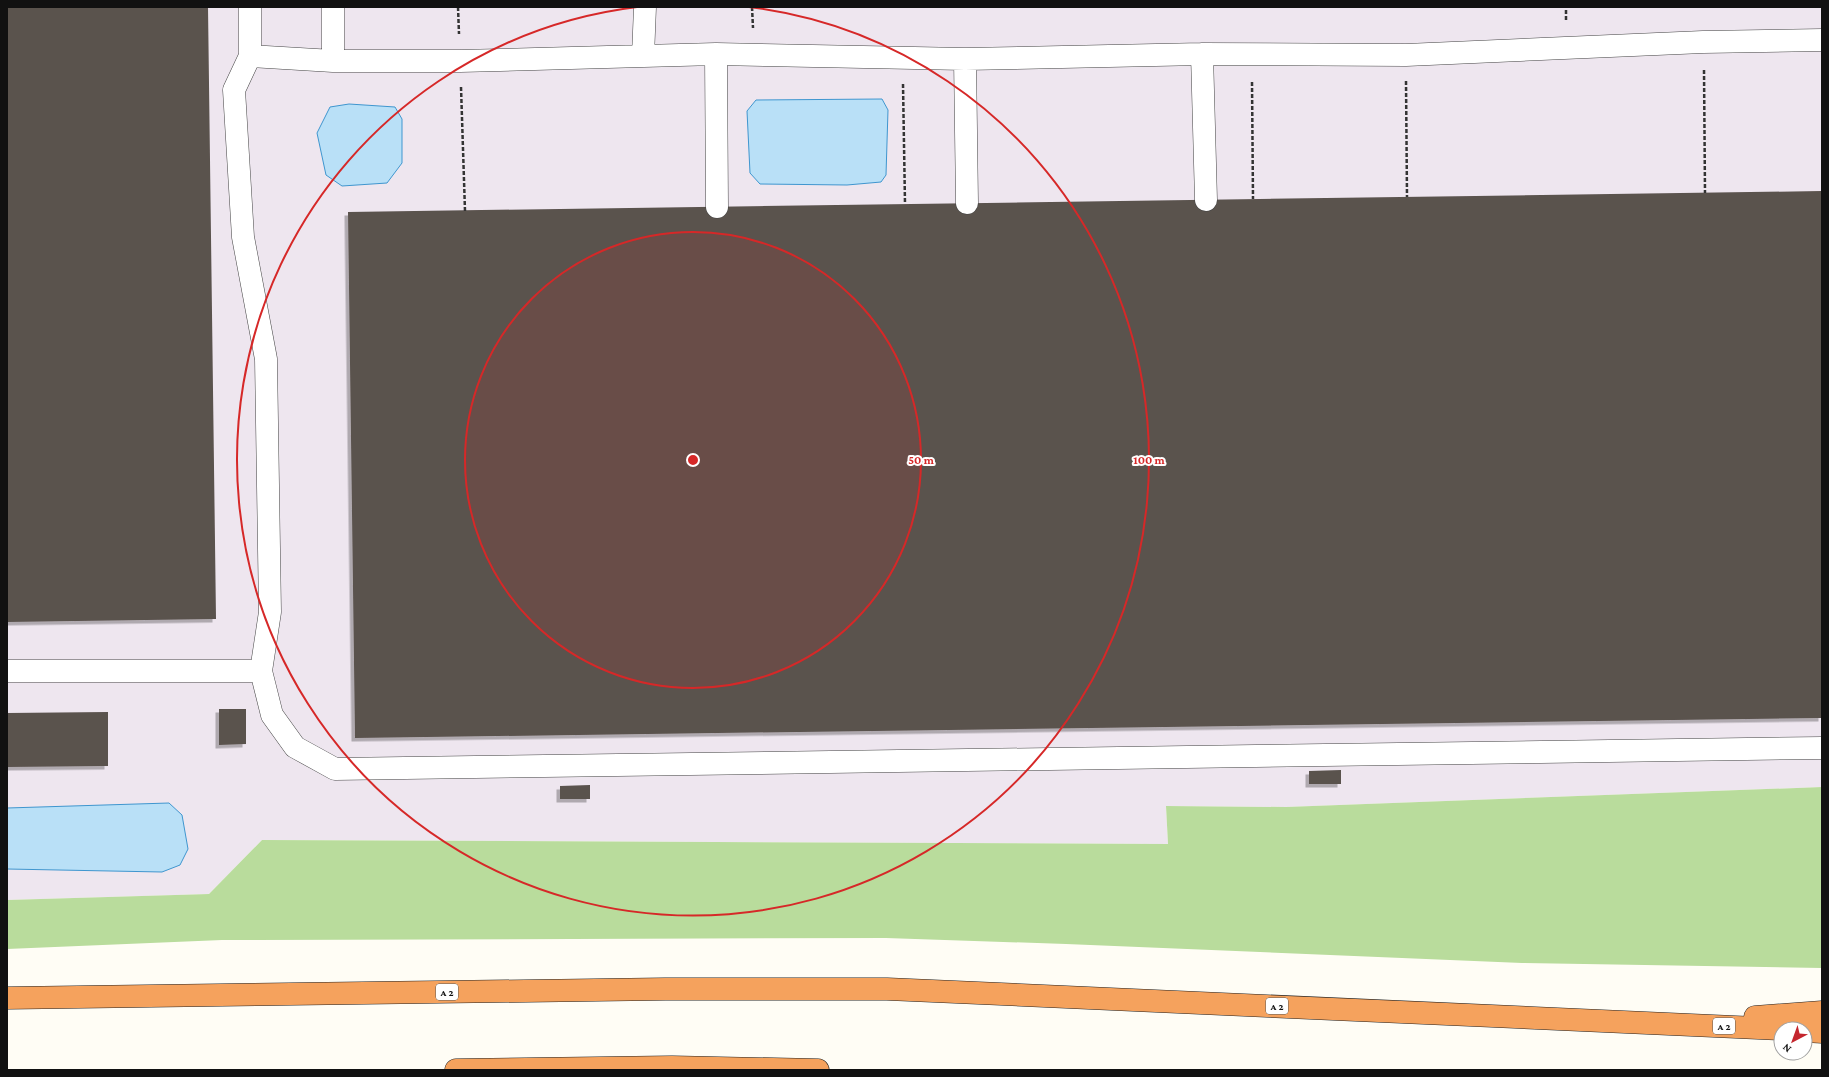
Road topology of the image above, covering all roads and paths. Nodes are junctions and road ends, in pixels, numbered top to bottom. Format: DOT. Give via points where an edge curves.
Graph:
graph roads {
  1 [pos="250,7"];
  2 [pos="333,7"];
  3 [pos="458,7"];
  4 [pos="645,7"];
  5 [pos="752,7"];
  6 [pos="1822,40"];
  7 [pos="1703,42"];
  8 [pos="716,54"];
  9 [pos="1202,54"];
  10 [pos="1252,55"];
  11 [pos="1406,55"];
  12 [pos="250,56"];
  13 [pos="643,56"];
  14 [pos="753,56"];
  15 [pos="965,59"];
  16 [pos="333,60"];
  17 [pos="460,60"];
  18 [pos="903,80"];
  19 [pos="1705,193"];
  20 [pos="1407,197"];
  21 [pos="1253,199"];
  22 [pos="1206,200"];
  23 [pos="967,203"];
  24 [pos="905,204"];
  25 [pos="717,207"];
  26 [pos="465,210"];
  27 [pos="7,671"];
  28 [pos="260,671"];
  29 [pos="1822,748"];
  30 [pos="7,998"];
  31 [pos="1822,1012"];
  32 [pos="1667,1023"];
  33 [pos="1773,1029"];
  34 [pos="456,1070"];
  35 [pos="818,1070"];
  1 -- 12 [label="lane"];
  2 -- 16 [label="lane"];
  3 -- 17 [label="path"];
  4 -- 13 [label="lane"];
  5 -- 14 [label="path"];
  6 -- 7 [label="lane"];
  7 -- 11 [label="lane"];
  7 -- 19 [label="path"];
  8 -- 13 [label="lane"];
  8 -- 14 [label="lane"];
  8 -- 25 [label="lane"];
  9 -- 10 [label="lane"];
  9 -- 15 [label="lane"];
  9 -- 22 [label="lane"];
  10 -- 11 [label="lane"];
  10 -- 21 [label="path"];
  11 -- 20 [label="path"];
  12 -- 16 [label="lane"];
  12 -- 28 [label="lane" via="234,90 243,237 266,359 270,612"];
  13 -- 17 [label="lane"];
  14 -- 15 [label="lane"];
  15 -- 23 [label="lane"];
  16 -- 17 [label="lane"];
  17 -- 26 [label="path"];
  18 -- 24 [label="path"];
  27 -- 28 [label="lane"];
  28 -- 29 [label="lane" via="272,715 295,747 335,769"];
  30 -- 32 [label="highway, A 2" via="666,989 887,989"];
  31 -- 32 [label="highway"];
  32 -- 33 [label="highway, A 2"];
  34 -- 35 [label="highway"];
}
